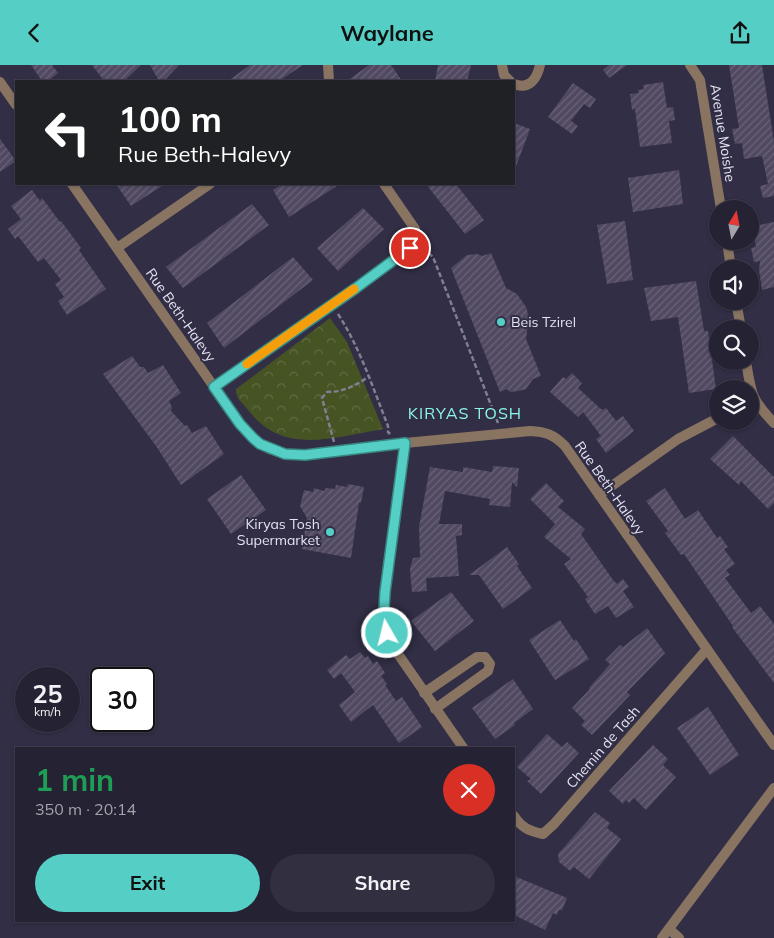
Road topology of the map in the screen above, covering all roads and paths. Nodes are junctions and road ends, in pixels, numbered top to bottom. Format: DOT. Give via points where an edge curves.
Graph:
graph roads {
  1 [pos="328,65"];
  2 [pos="502,65"];
  3 [pos="540,65"];
  4 [pos="690,65"];
  5 [pos="329,80"];
  6 [pos="509,80"];
  7 [pos="0,82"];
  8 [pos="515,84"];
  9 [pos="15,104"];
  10 [pos="73,185"];
  11 [pos="209,185"];
  12 [pos="385,185"];
  13 [pos="720,200"];
  14 [pos="420,247"];
  15 [pos="117,248"];
  16 [pos="336,312"];
  17 [pos="368,377"];
  18 [pos="214,387"];
  19 [pos="759,409"];
  20 [pos="498,421"];
  21 [pos="709,423"];
  22 [pos="774,423"];
  23 [pos="388,433"];
  24 [pos="334,435"];
  25 [pos="405,443"];
  26 [pos="599,495"];
  27 [pos="707,649"];
  28 [pos="424,693"];
  29 [pos="435,709"];
  30 [pos="774,745"];
  31 [pos="463,747"];
  32 [pos="774,789"];
  33 [pos="515,817"];
  34 [pos="669,929"];
  35 [pos="662,938"];
  36 [pos="679,938"];
  1 -- 5 [label="street"];
  2 -- 6 [label="street"];
  3 -- 8 [label="street" via="530,84"];
  4 -- 13 [label="street, Avenue Moishe" via="700,80"];
  7 -- 9 [label="street"];
  10 -- 15 [label="street, Rue Beth-Halevy"];
  11 -- 15 [label="street"];
  12 -- 18 [label="street" via="414,229 410,248"];
  14 -- 20 [label="path" via="433,257"];
  15 -- 18 [label="street, Rue Beth-Halevy"];
  16 -- 17 [label="path" via="356,345"];
  17 -- 23 [label="path"];
  17 -- 24 [label="path" via="352,387 327,392 322,398"];
  18 -- 25 [label="street, Rue Beth-Halevy" via="253,438 285,454 305,455"];
  19 -- 22 [label="street"];
  21 -- 26 [label="street" via="678,439"];
  25 -- 26 [label="street, Rue Beth-Halevy" via="530,431 550,433 565,446"];
  25 -- 28 [label="street" via="385,592 385,623 391,642"];
  26 -- 27 [label="street, Rue Beth-Halevy"];
  27 -- 30 [label="street, Rue Beth-Halevy"];
  27 -- 33 [label="street, Chemin de Tash" via="543,834 530,831"];
  28 -- 29 [label="street"];
  28 -- 29 [label="street" via="477,657 485,657 490,664 488,671"];
  29 -- 31 [label="street"];
  32 -- 34 [label="street"];
  34 -- 35 [label="street"];
  34 -- 36 [label="street"];
}
